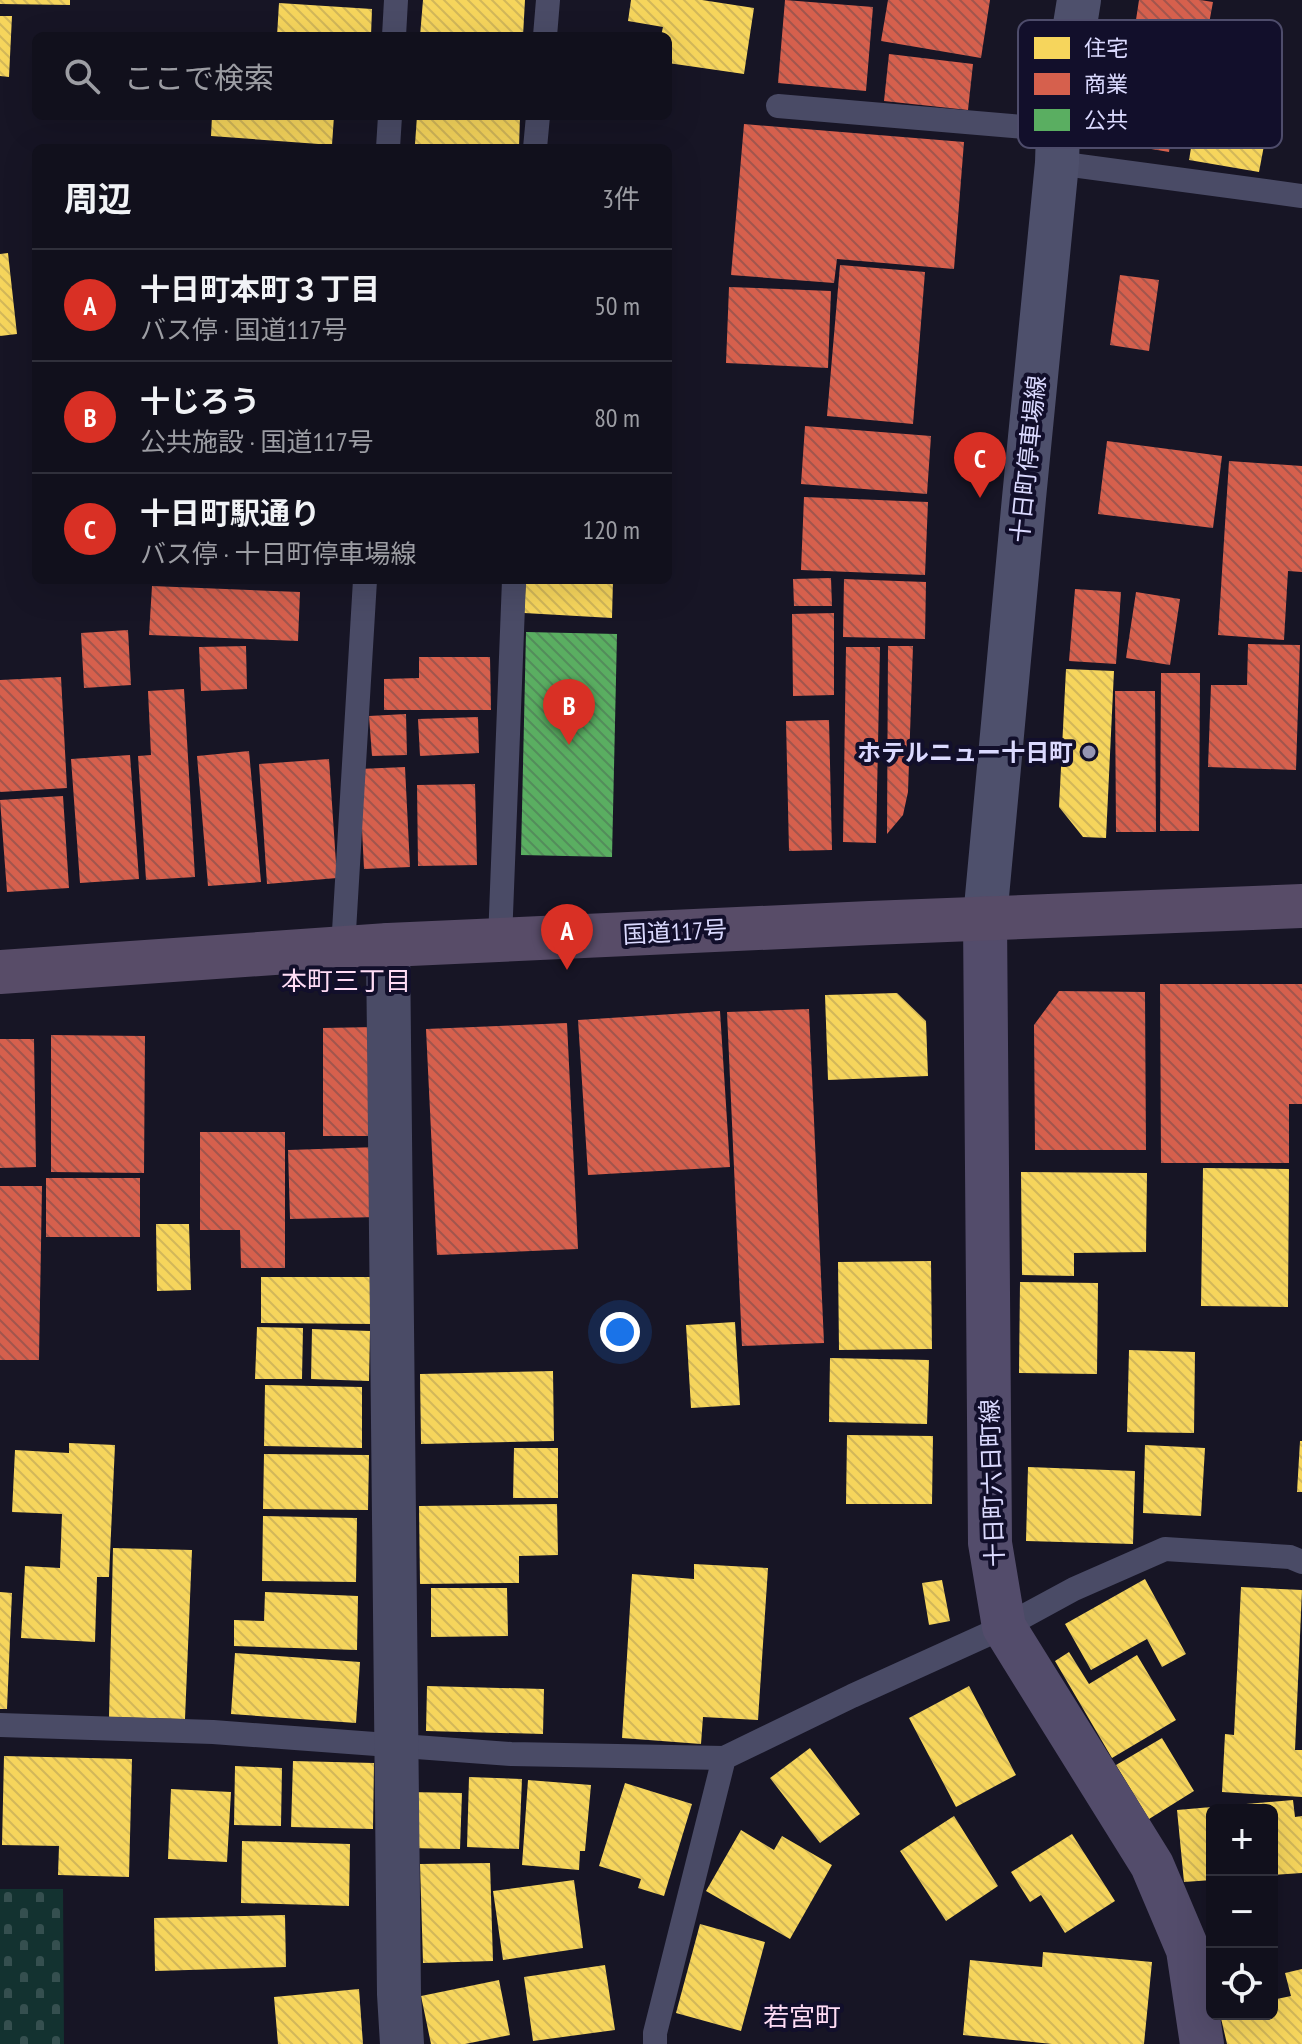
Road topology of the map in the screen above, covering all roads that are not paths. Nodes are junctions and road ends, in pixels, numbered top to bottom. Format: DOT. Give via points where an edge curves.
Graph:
graph roads {
  1 [pos="396,0"];
  2 [pos="548,0"];
  3 [pos="1079,0"];
  4 [pos="1076,20"];
  5 [pos="394,32"];
  6 [pos="545,32"];
  7 [pos="778,106"];
  8 [pos="390,120"];
  9 [pos="538,120"];
  10 [pos="1018,140"];
  11 [pos="388,144"];
  12 [pos="535,144"];
  13 [pos="1057,148"];
  14 [pos="1067,148"];
  15 [pos="1302,196"];
  16 [pos="365,584"];
  17 [pos="514,584"];
  18 [pos="1302,906"];
  19 [pos="985,918"];
  20 [pos="500,940"];
  21 [pos="388,945"];
  22 [pos="343,948"];
  23 [pos="0,972"];
  24 [pos="1302,1562"];
  25 [pos="1004,1627"];
  26 [pos="0,1725"];
  27 [pos="396,1745"];
  28 [pos="724,1758"];
  29 [pos="402,2044"];
  30 [pos="655,2044"];
  31 [pos="1202,2044"];
  1 -- 5 [label="lane"];
  2 -- 6 [label="lane"];
  3 -- 4 [label="main road, 十日町停車場線"];
  7 -- 10 [label="lane"];
  8 -- 11 [label="lane"];
  9 -- 12 [label="lane"];
  13 -- 19 [label="main road, 十日町停車場線"];
  14 -- 15 [label="lane"];
  16 -- 22 [label="lane"];
  17 -- 20 [label="lane"];
  18 -- 19 [label="highway, 国道117号"];
  19 -- 20 [label="highway, 国道117号"];
  19 -- 25 [label="main road, 十日町六日町線" via="990,1543"];
  20 -- 21 [label="highway, 国道117号"];
  21 -- 22 [label="highway, 国道117号"];
  21 -- 27 [label="street"];
  22 -- 23 [label="highway, 国道117号"];
  24 -- 25 [label="lane" via="1165,1549"];
  25 -- 28 [label="lane"];
  25 -- 31 [label="main road, 十日町六日町線" via="1152,1865 1188,1950"];
  26 -- 27 [label="lane"];
  27 -- 28 [label="lane" via="511,1754"];
  27 -- 29 [label="street"];
  28 -- 30 [label="lane"];
}
